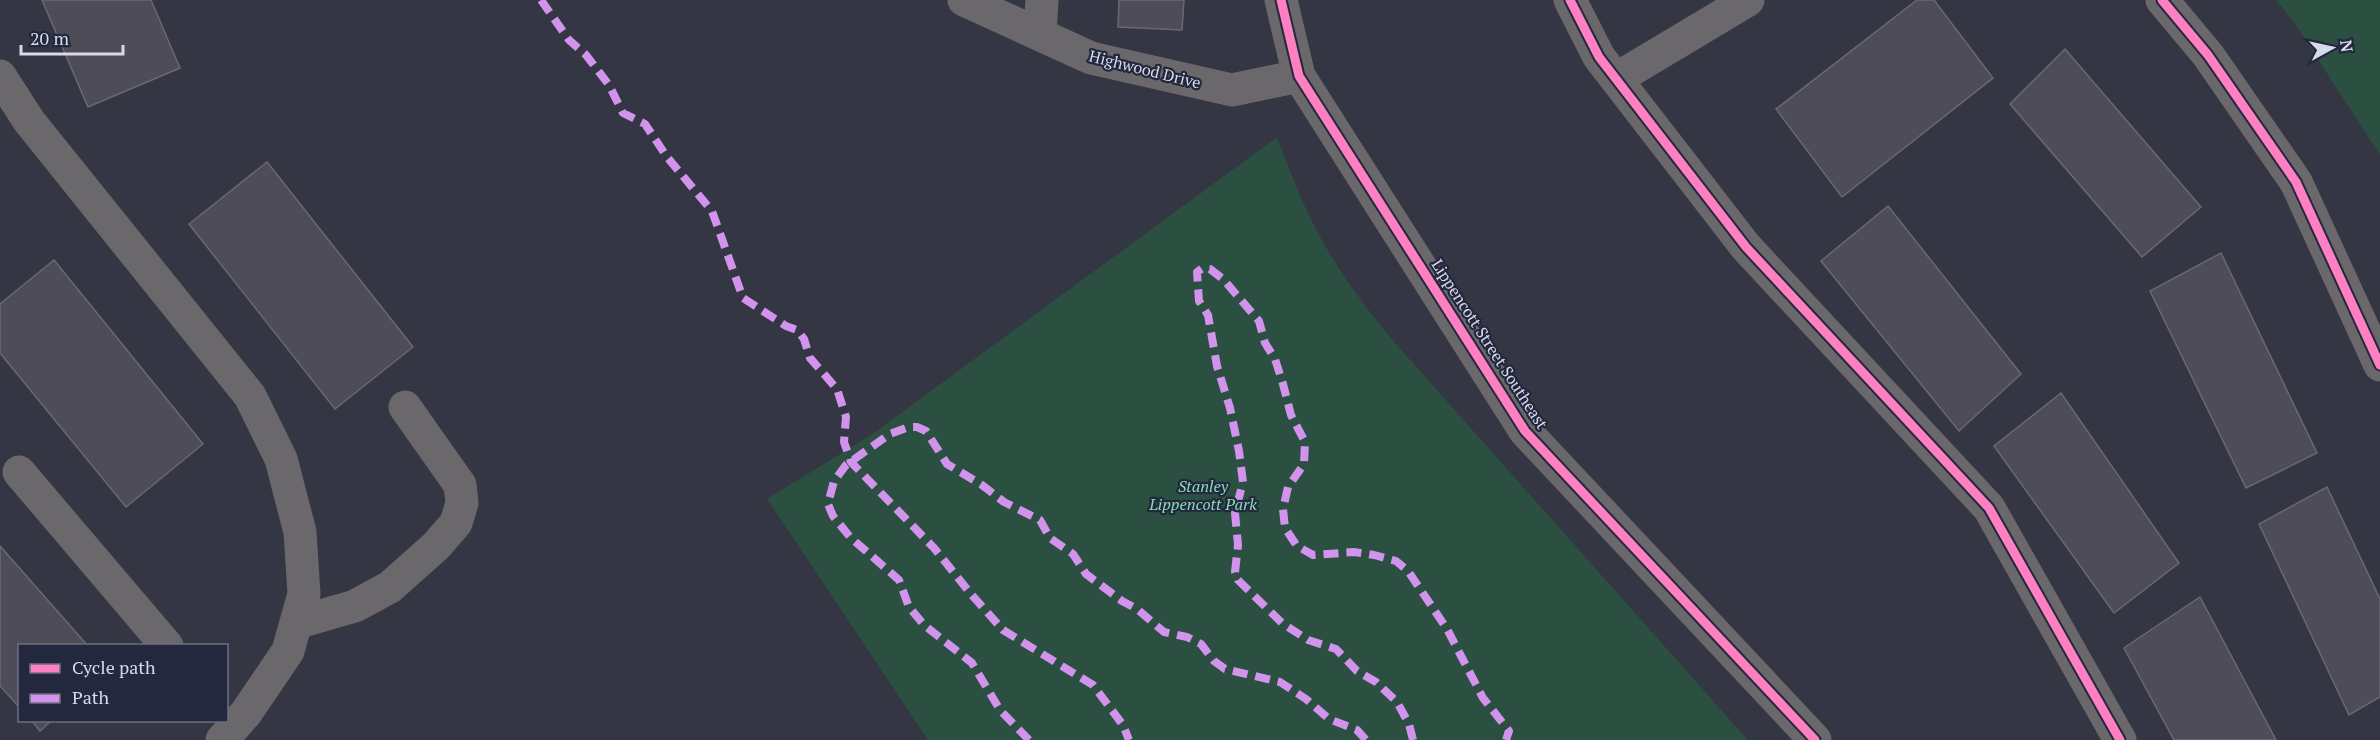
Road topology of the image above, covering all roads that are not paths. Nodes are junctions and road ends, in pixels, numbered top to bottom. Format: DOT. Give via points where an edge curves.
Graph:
graph roads {
  1 [pos="964,0"];
  2 [pos="1042,0"];
  3 [pos="1281,0"];
  4 [pos="1570,0"];
  5 [pos="1748,0"];
  6 [pos="2162,0"];
  7 [pos="1040,35"];
  8 [pos="0,76"];
  9 [pos="1299,76"];
  10 [pos="1616,79"];
  11 [pos="2380,365"];
  12 [pos="405,407"];
  13 [pos="19,472"];
  14 [pos="296,623"];
  15 [pos="166,644"];
  16 [pos="228,727"];
  17 [pos="1815,740"];
  18 [pos="2120,740"];
  1 -- 7 [label="street, Highwood Drive"];
  2 -- 7 [label="street"];
  3 -- 9 [label="street, Lippencott Street Southeast"];
  4 -- 10 [label="street" via="1599,57"];
  5 -- 10 [label="street"];
  6 -- 11 [label="street" via="2208,55 2296,182"];
  7 -- 9 [label="street, Highwood Drive" via="1091,58 1232,90"];
  8 -- 14 [label="street" via="29,121 250,396 281,459 300,531 304,594"];
  9 -- 17 [label="street, Lippencott Street Southeast" via="1525,431"];
  10 -- 18 [label="street" via="1746,247 1989,508"];
  12 -- 14 [label="street" via="460,484 462,503 456,523 390,587 355,606"];
  13 -- 15 [label="street"];
  14 -- 16 [label="street" via="288,651 246,713"];
}
